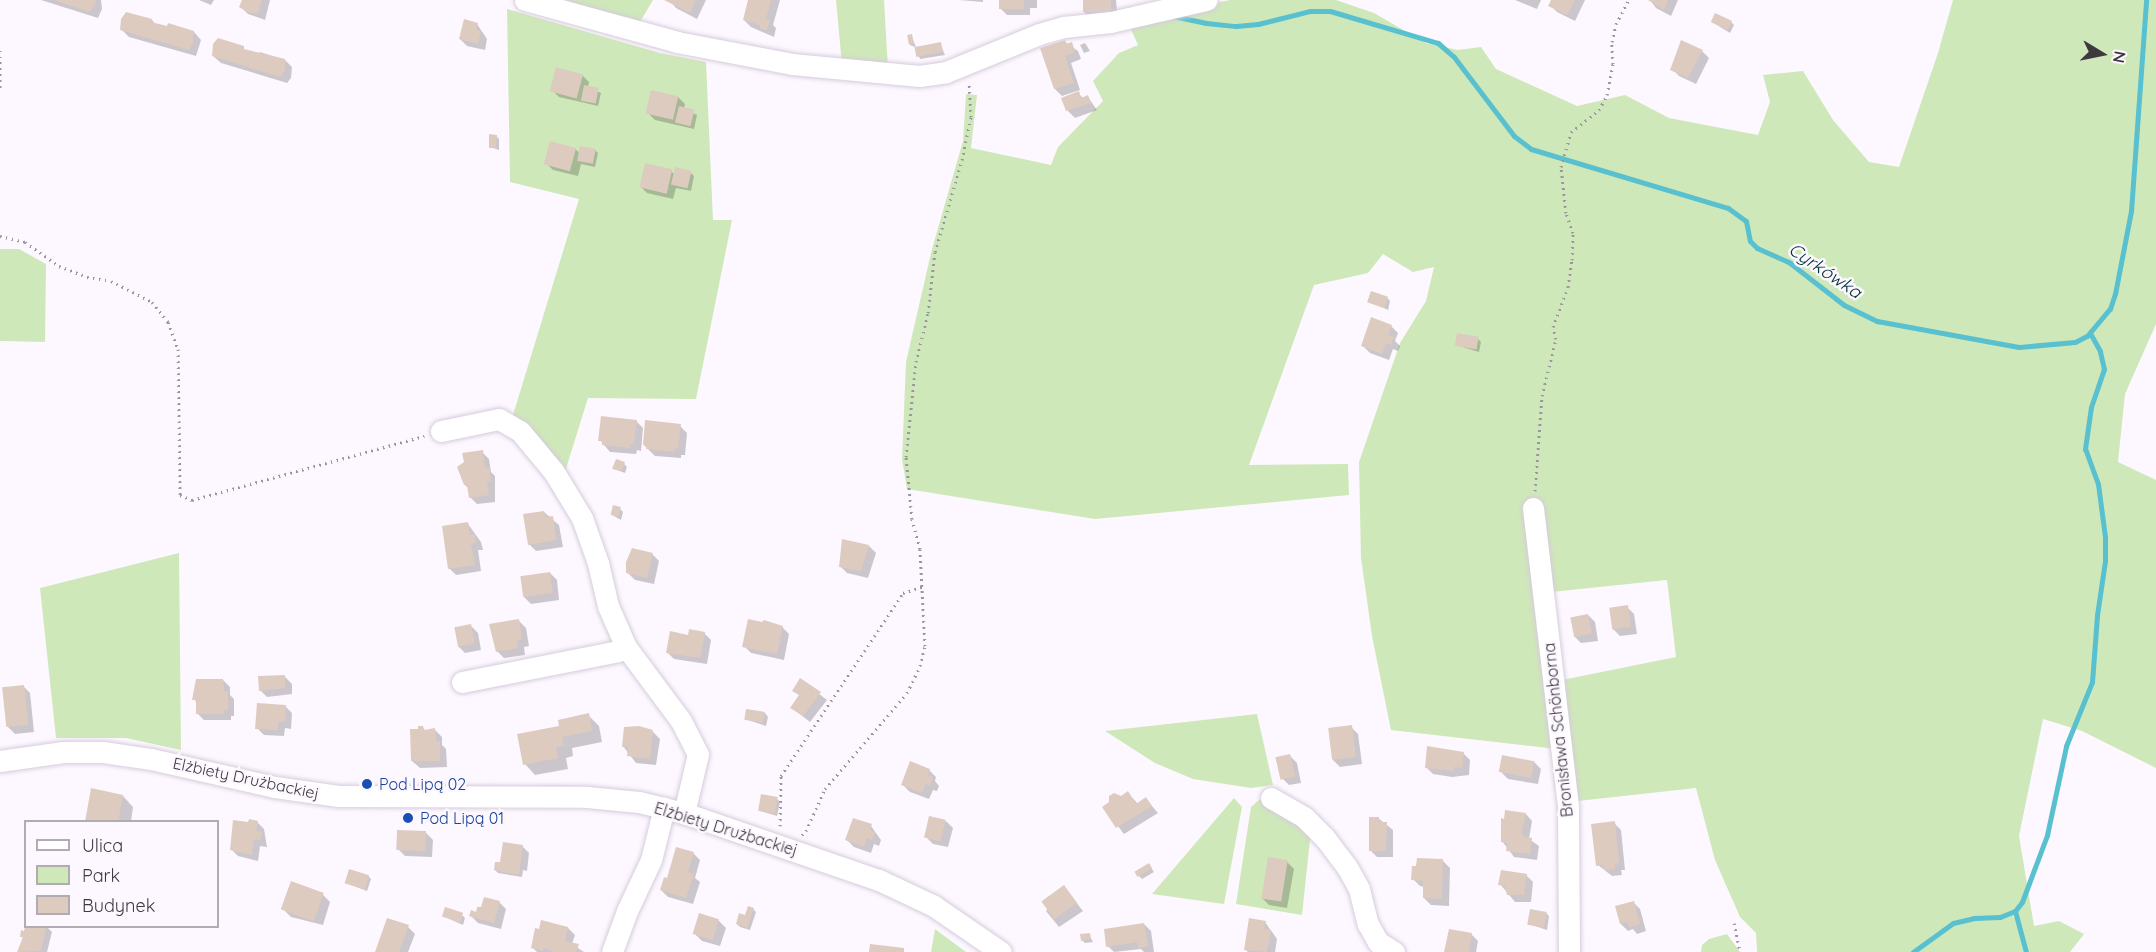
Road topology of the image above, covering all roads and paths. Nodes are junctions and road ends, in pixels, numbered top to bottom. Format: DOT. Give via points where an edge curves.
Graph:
graph roads {
  1 [pos="525,0"];
  2 [pos="1206,0"];
  3 [pos="1629,0"];
  4 [pos="0,50"];
  5 [pos="968,63"];
  6 [pos="0,90"];
  7 [pos="0,236"];
  8 [pos="441,431"];
  9 [pos="1533,508"];
  10 [pos="922,587"];
  11 [pos="626,647"];
  12 [pos="462,682"];
  13 [pos="0,762"];
  14 [pos="1271,798"];
  15 [pos="674,810"];
  16 [pos="782,845"];
  17 [pos="1734,923"];
  18 [pos="612,952"];
  19 [pos="1001,952"];
  20 [pos="1394,952"];
  21 [pos="1569,952"];
  22 [pos="1740,952"];
  1 -- 5 [label="street" via="673,41 792,64 919,76 946,72"];
  2 -- 5 [label="street" via="1111,22 1055,30"];
  3 -- 9 [label="path" via="1616,24 1612,42 1614,64 1607,95 1599,110 1571,132 1561,167 1566,213 1574,233 1572,260 1568,287 1553,327 1556,339 1542,396"];
  4 -- 6 [label="path"];
  5 -- 10 [label="path" via="971,117 935,252 928,314 916,362 906,457"];
  7 -- 8 [label="path" via="25,242 59,266 111,281 152,302 168,322 178,349 180,495 192,500"];
  8 -- 11 [label="street" via="499,419 520,431 554,472 582,518 608,606"];
  9 -- 21 [label="street, Bronisława Schönborna" via="1568,808"];
  10 -- 16 [label="path" via="903,593 781,776"];
  10 -- 16 [label="path" via="925,646 907,693 825,789 806,831"];
  11 -- 12 [label="street"];
  11 -- 15 [label="street" via="675,711 698,754"];
  13 -- 15 [label="street, Elżbiety Drużbackiej" via="63,752 103,752 338,796 587,797"];
  14 -- 20 [label="street" via="1304,817 1325,838 1359,889 1368,924 1378,942"];
  15 -- 16 [label="street, Elżbiety Drużbackiej"];
  15 -- 18 [label="street"];
  16 -- 19 [label="street, Elżbiety Drużbackiej" via="909,893 962,923"];
  17 -- 22 [label="path"];
}
